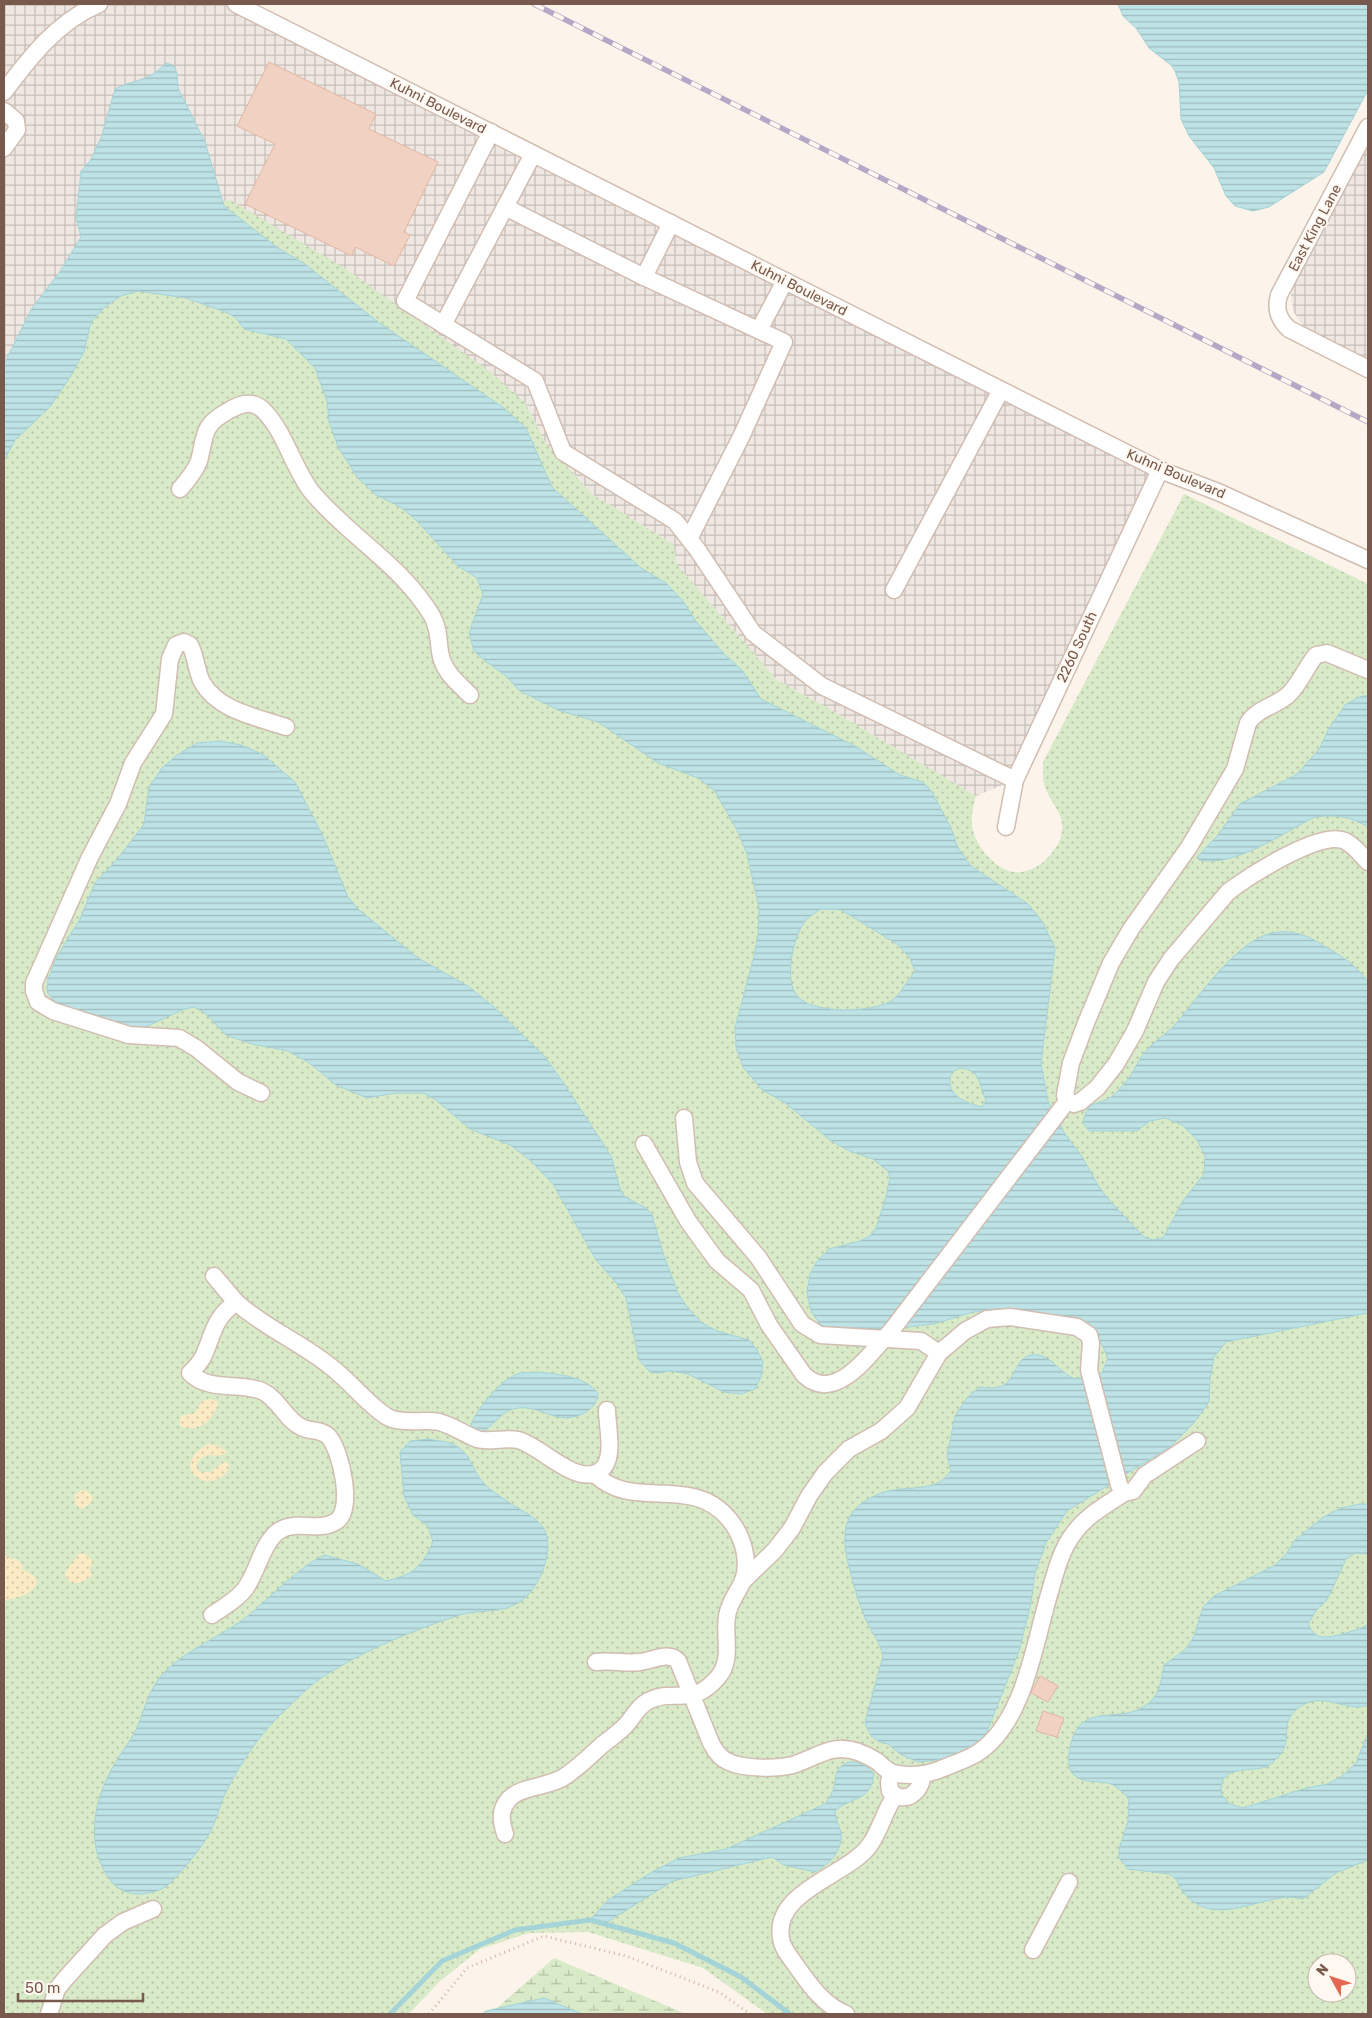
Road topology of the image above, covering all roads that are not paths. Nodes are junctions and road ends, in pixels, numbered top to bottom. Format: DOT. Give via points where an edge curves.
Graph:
graph roads {
  1 [pos="98,4"];
  2 [pos="236,4"];
  3 [pos="4,92"];
  4 [pos="4,111"];
  5 [pos="1368,127"];
  6 [pos="491,132"];
  7 [pos="4,148"];
  8 [pos="533,154"];
  9 [pos="506,207"];
  10 [pos="671,223"];
  11 [pos="644,277"];
  12 [pos="785,281"];
  13 [pos="443,324"];
  14 [pos="759,330"];
  15 [pos="1368,369"];
  16 [pos="1000,390"];
  17 [pos="1160,470"];
  18 [pos="180,490"];
  19 [pos="689,539"];
  20 [pos="1368,560"];
  21 [pos="894,590"];
  22 [pos="1368,670"];
  23 [pos="470,695"];
  24 [pos="286,727"];
  25 [pos="1015,780"];
  26 [pos="1006,827"];
  27 [pos="1368,862"];
  28 [pos="261,1093"];
  29 [pos="1064,1105"];
  30 [pos="684,1118"];
  31 [pos="644,1144"];
  32 [pos="214,1276"];
  33 [pos="236,1302"];
  34 [pos="888,1334"];
  35 [pos="939,1353"];
  36 [pos="607,1410"];
  37 [pos="1197,1441"];
  38 [pos="595,1474"];
  39 [pos="1121,1489"];
  40 [pos="753,1561"];
  41 [pos="212,1615"];
  42 [pos="596,1662"];
  43 [pos="692,1696"];
  44 [pos="891,1773"];
  45 [pos="923,1774"];
  46 [pos="895,1796"];
  47 [pos="505,1834"];
  48 [pos="1069,1882"];
  49 [pos="153,1909"];
  50 [pos="1033,1950"];
  51 [pos="48,2014"];
  52 [pos="846,2014"];
  1 -- 3 [label="street" via="66,23 49,38"];
  2 -- 6 [label="street, Kuhni Boulevard"];
  4 -- 7 [label="street" via="16,121 17,130"];
  5 -- 15 [label="street, East King Lane" via="1279,295 1277,310 1289,329"];
  6 -- 8 [label="street, Kuhni Boulevard"];
  6 -- 13 [label="street" via="405,301"];
  8 -- 9 [label="street"];
  8 -- 10 [label="street, Kuhni Boulevard"];
  9 -- 11 [label="street"];
  9 -- 13 [label="street"];
  10 -- 11 [label="street"];
  10 -- 12 [label="street, Kuhni Boulevard"];
  11 -- 14 [label="street"];
  12 -- 14 [label="street"];
  12 -- 16 [label="street, Kuhni Boulevard"];
  13 -- 19 [label="street" via="535,382 564,452 675,521"];
  14 -- 19 [label="street" via="784,342"];
  16 -- 17 [label="street, Kuhni Boulevard"];
  16 -- 21 [label="street"];
  17 -- 20 [label="street, Kuhni Boulevard" via="1218,492"];
  17 -- 25 [label="street, 2260 South"];
  18 -- 23 [label="street" via="194,472 210,423 245,404 260,407 267,413 311,490 403,577 438,630 446,671"];
  19 -- 25 [label="street" via="753,633 822,686"];
  22 -- 29 [label="street" via="1327,654 1316,655 1289,694 1252,717 1235,769 1189,847 1130,928 1111,963 1072,1063"];
  24 -- 28 [label="street" via="232,708 213,697 201,680 190,645 184,642 176,645 170,659 164,714 133,763 118,804 90,857 34,983 38,1002 53,1011 129,1035 179,1038 238,1082"];
  25 -- 26 [label="street, 2260 South"];
  27 -- 29 [label="street" via="1346,841 1322,840 1290,854 1236,886 1171,959 1156,982 1116,1064 1097,1088 1080,1102"];
  29 -- 34 [label="street"];
  30 -- 34 [label="street" via="688,1162 696,1182 758,1257 802,1324 820,1335"];
  31 -- 34 [label="street" via="688,1222 717,1261 751,1290 769,1325 811,1381 826,1385 835,1383 856,1368"];
  32 -- 33 [label="street"];
  33 -- 38 [label="street" via="262,1323 330,1366 388,1417 440,1422 478,1439 519,1440 579,1473"];
  33 -- 41 [label="street" via="214,1326 202,1358 190,1373 206,1383 262,1391 302,1428 326,1434 333,1443 346,1493 340,1519 332,1524 291,1526 276,1533 244,1590"];
  34 -- 35 [label="street" via="921,1341"];
  35 -- 39 [label="street" via="987,1319 1010,1317 1086,1331 1091,1343 1089,1370"];
  35 -- 40 [label="street" via="907,1408 881,1431 849,1449 825,1473 792,1528"];
  36 -- 38 [label="street" via="609,1455 604,1468"];
  37 -- 39 [label="street" via="1145,1475 1133,1491"];
  38 -- 40 [label="street" via="624,1490 681,1493 710,1502 730,1520"];
  39 -- 45 [label="street" via="1073,1534 1057,1567 1042,1615 1029,1675 1001,1729 979,1752"];
  40 -- 43 [label="street" via="728,1611 727,1648 721,1674"];
  42 -- 43 [label="street" via="639,1662 675,1657"];
  43 -- 44 [label="street" via="711,1744 728,1762 779,1767 829,1751 849,1749 865,1754"];
  43 -- 47 [label="street" via="649,1700 626,1726 563,1777 513,1796 501,1813"];
  44 -- 45 [label="street"];
  44 -- 46 [label="street" via="889,1786"];
  45 -- 46 [label="street" via="917,1791 906,1798"];
  46 -- 52 [label="street" via="886,1808 870,1846 854,1860 816,1882 797,1898 783,1919 780,1939 785,1949 808,1983 825,2001"];
  48 -- 50 [label="street"];
  49 -- 51 [label="street" via="123,1922 105,1935 57,1989"];
}
